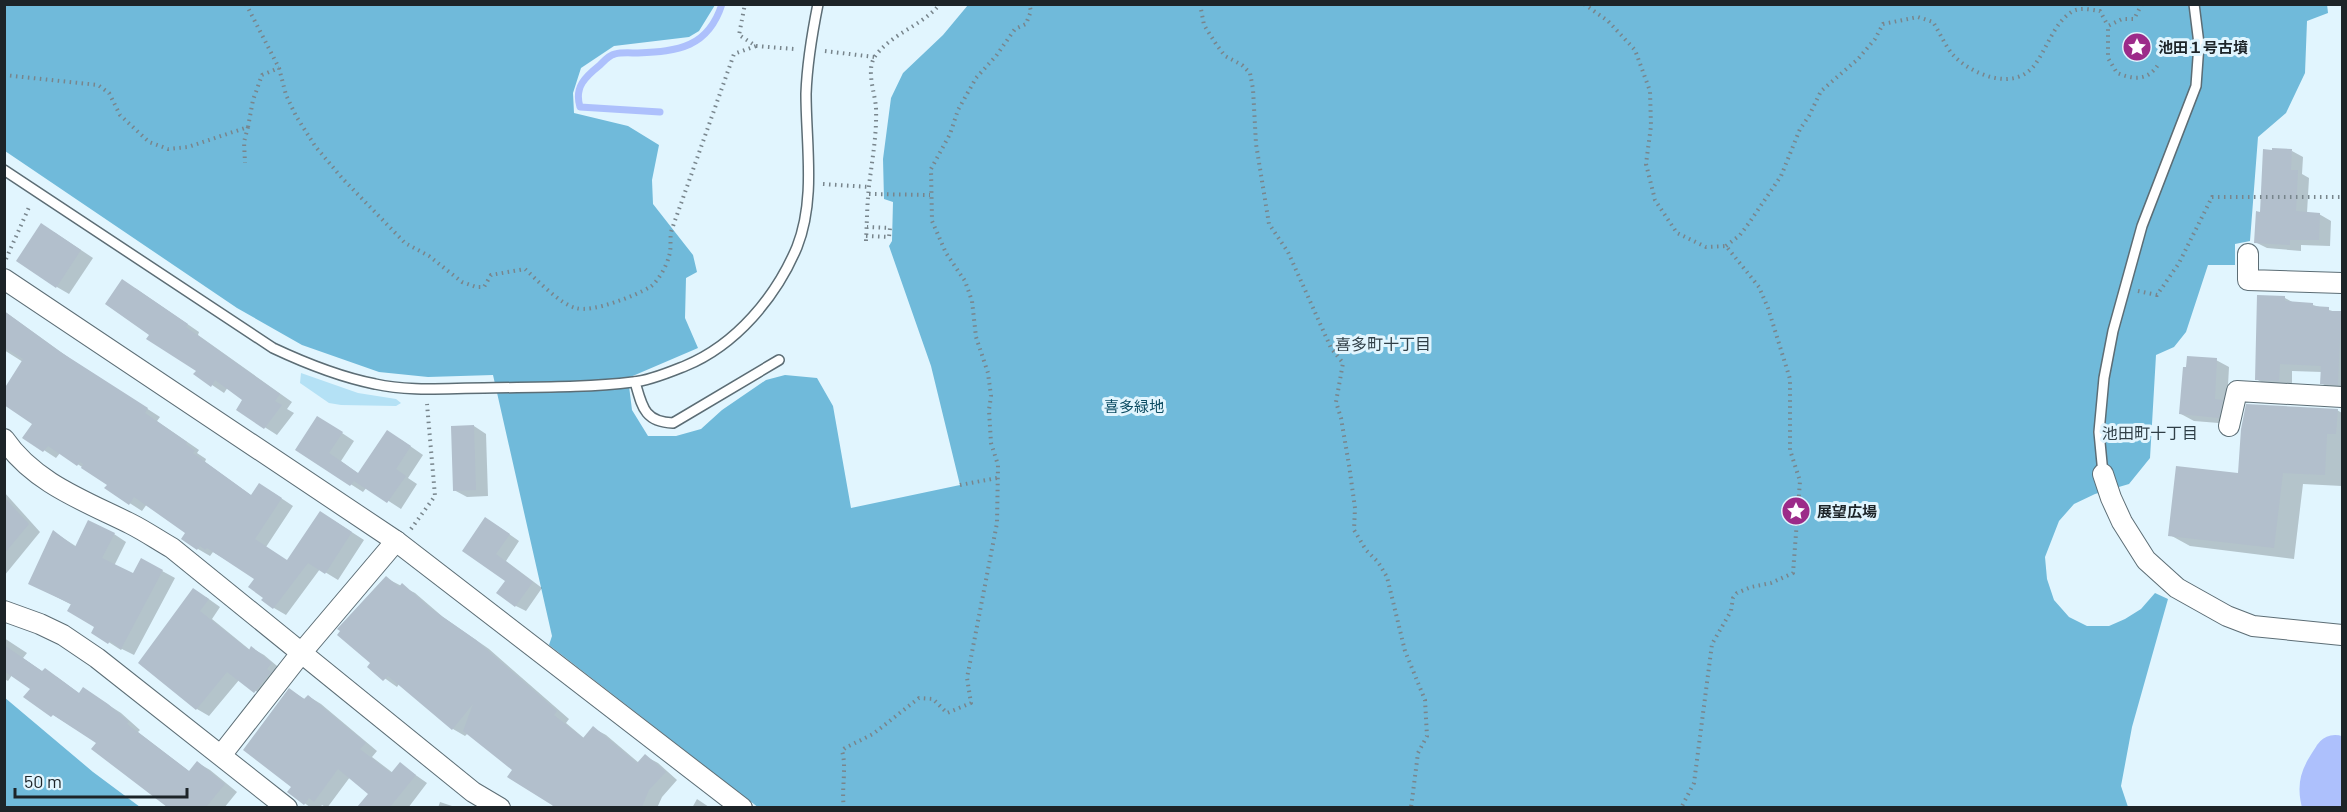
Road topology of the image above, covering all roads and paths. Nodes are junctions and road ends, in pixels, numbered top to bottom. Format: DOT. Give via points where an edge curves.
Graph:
graph roads {
  1 [pos="246,4"];
  2 [pos="746,4"];
  3 [pos="818,4"];
  4 [pos="940,4"];
  5 [pos="1029,4"];
  6 [pos="1200,4"];
  7 [pos="1584,4"];
  8 [pos="2142,4"];
  9 [pos="2194,4"];
  10 [pos="2108,26"];
  11 [pos="756,46"];
  12 [pos="794,48"];
  13 [pos="825,51"];
  14 [pos="874,57"];
  15 [pos="2159,63"];
  16 [pos="279,68"];
  17 [pos="4,75"];
  18 [pos="249,127"];
  19 [pos="245,163"];
  20 [pos="4,170"];
  21 [pos="823,184"];
  22 [pos="869,187"];
  23 [pos="869,194"];
  24 [pos="930,195"];
  25 [pos="2343,197"];
  26 [pos="30,204"];
  27 [pos="867,227"];
  28 [pos="1726,246"];
  29 [pos="2248,254"];
  30 [pos="4,262"];
  31 [pos="4,279"];
  32 [pos="2343,283"];
  33 [pos="2137,291"];
  34 [pos="779,360"];
  35 [pos="635,382"];
  36 [pos="425,389"];
  37 [pos="2343,397"];
  38 [pos="2229,426"];
  39 [pos="4,439"];
  40 [pos="2103,474"];
  41 [pos="998,478"];
  42 [pos="960,485"];
  43 [pos="396,541"];
  44 [pos="4,611"];
  45 [pos="2343,635"];
  46 [pos="303,652"];
  47 [pos="222,754"];
  48 [pos="287,807"];
  49 [pos="500,807"];
  50 [pos="742,807"];
  51 [pos="844,807"];
  52 [pos="1411,807"];
  53 [pos="1681,807"];
  1 -- 16 [label="path"];
  2 -- 11 [label="path" via="739,35"];
  3 -- 35 [label="lane" via="806,93 807,204 797,246 770,297 743,328 686,366"];
  4 -- 14 [label="path" via="927,18 898,33"];
  5 -- 24 [label="path" via="1026,24 1015,29 976,78 958,110 931,169"];
  6 -- 52 [label="path" via="1204,25 1216,44 1225,56 1250,73 1269,224 1288,252 1331,348 1343,363 1336,402 1349,465 1354,530 1387,577 1405,651 1425,700 1427,736 1418,753"];
  7 -- 28 [label="path" via="1608,21 1635,50 1650,91 1646,164 1655,200 1677,233 1706,247"];
  8 -- 10 [label="path" via="2134,19"];
  9 -- 40 [label="lane" via="2199,44 2196,86 2142,226 2113,331 2099,432"];
  10 -- 15 [label="path" via="2108,58 2116,73 2136,79 2148,76"];
  10 -- 28 [label="path" via="2100,11 2072,12 2024,76 2004,80 1989,77 1955,57 1933,22 1918,17 1883,24 1858,59 1821,91 1786,157 1781,176 1740,235"];
  11 -- 12 [label="path"];
  11 -- 16 [label="path" via="735,54 672,229 670,255 660,274 652,286 588,309 572,306 525,269 492,275 484,287 462,282 405,243 315,146 286,94"];
  13 -- 14 [label="path"];
  14 -- 22 [label="path" via="871,78 876,106 875,140"];
  16 -- 18 [label="path" via="262,75"];
  17 -- 18 [label="path" via="98,85 109,93 120,115 149,142 168,149 188,147"];
  18 -- 19 [label="path" via="244,142"];
  20 -- 36 [label="lane" via="273,348 313,366 377,385"];
  21 -- 22 [label="path"];
  22 -- 23 [label="path"];
  23 -- 24 [label="path"];
  23 -- 27 [label="path"];
  24 -- 41 [label="path" via="932,221 972,301 976,337 988,373 991,443"];
  25 -- 33 [label="path" via="2212,197 2179,262 2157,295"];
  26 -- 30 [label="path"];
  27 -- 27 [label="path" via="866,238 889,237 890,228"];
  28 -- 53 [label="path" via="1759,287 1790,379 1790,450 1800,481 1793,573 1744,590 1733,598 1731,611 1712,644 1694,783"];
  29 -- 32 [label="street" via="2248,280"];
  31 -- 43 [label="street"];
  34 -- 35 [label="lane" via="673,423 651,417 642,408"];
  35 -- 36 [label="lane"];
  36 -- 43 [label="path" via="435,496 407,533"];
  37 -- 38 [label="street" via="2237,391"];
  39 -- 46 [label="street" via="38,476 172,548"];
  40 -- 45 [label="street" via="2122,522 2146,560 2176,588 2253,626"];
  41 -- 42 [label="path"];
  41 -- 51 [label="path" via="997,523 967,678 970,703 947,713 933,699 919,698 873,734 845,748"];
  43 -- 46 [label="street"];
  43 -- 50 [label="street"];
  44 -- 47 [label="street" via="55,632 97,658"];
  46 -- 47 [label="street"];
  46 -- 49 [label="street" via="473,792"];
  47 -- 48 [label="street"];
}
